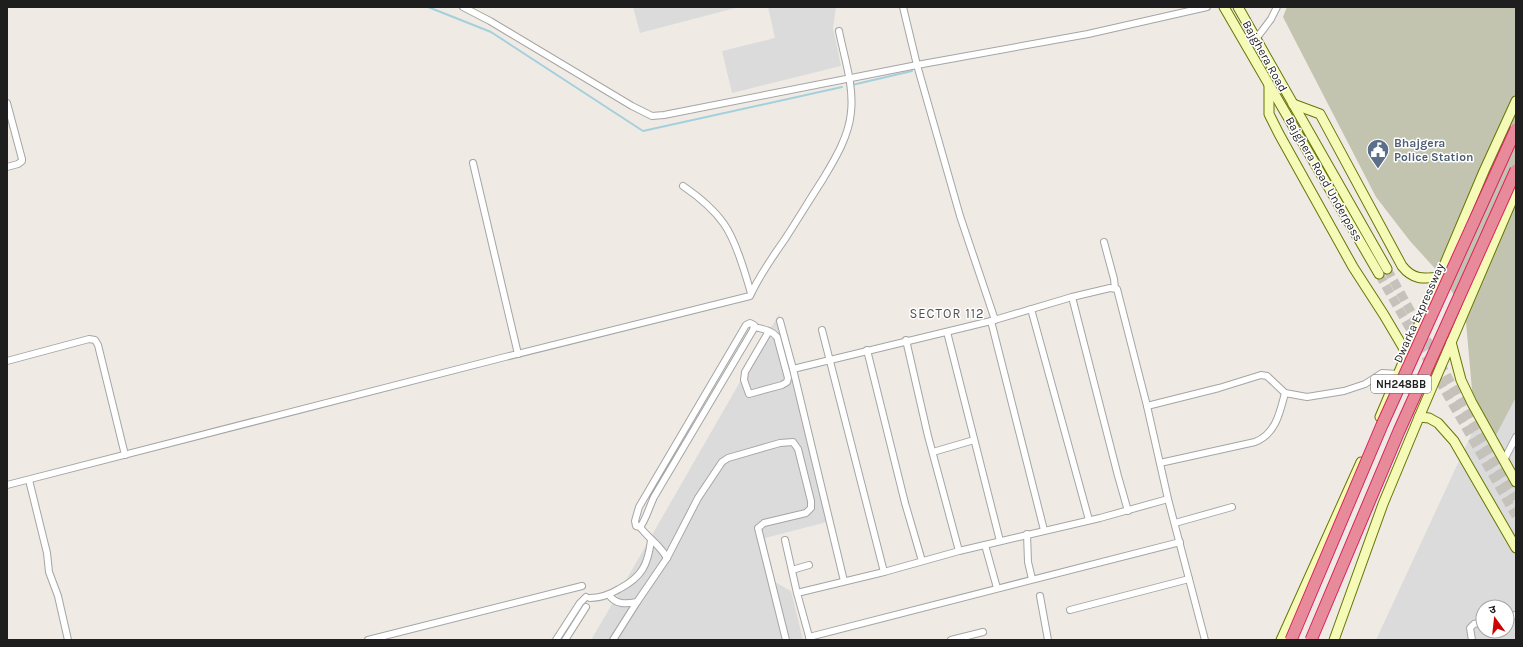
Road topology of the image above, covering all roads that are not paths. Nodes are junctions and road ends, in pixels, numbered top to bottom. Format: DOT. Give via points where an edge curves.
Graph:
graph roads {
  1 [pos="463,7"];
  2 [pos="903,7"];
  3 [pos="1207,7"];
  4 [pos="1224,7"];
  5 [pos="1238,7"];
  6 [pos="1277,7"];
  7 [pos="839,31"];
  8 [pos="1256,39"];
  9 [pos="917,65"];
  10 [pos="849,79"];
  11 [pos="1269,85"];
  12 [pos="1516,101"];
  13 [pos="7,103"];
  14 [pos="1293,104"];
  15 [pos="1516,129"];
  16 [pos="473,163"];
  17 [pos="7,167"];
  18 [pos="1516,170"];
  19 [pos="683,186"];
  20 [pos="1516,191"];
  21 [pos="1104,242"];
  22 [pos="1440,277"];
  23 [pos="1115,288"];
  24 [pos="751,294"];
  25 [pos="1072,297"];
  26 [pos="1031,309"];
  27 [pos="993,320"];
  28 [pos="780,321"];
  29 [pos="754,328"];
  30 [pos="822,330"];
  31 [pos="769,331"];
  32 [pos="947,332"];
  33 [pos="906,340"];
  34 [pos="1451,342"];
  35 [pos="868,350"];
  36 [pos="518,354"];
  37 [pos="1407,354"];
  38 [pos="7,360"];
  39 [pos="830,360"];
  40 [pos="793,369"];
  41 [pos="1398,374"];
  42 [pos="1285,393"];
  43 [pos="1147,406"];
  44 [pos="1419,417"];
  45 [pos="1516,437"];
  46 [pos="974,440"];
  47 [pos="933,452"];
  48 [pos="125,455"];
  49 [pos="1504,460"];
  50 [pos="1160,463"];
  51 [pos="29,480"];
  52 [pos="655,480"];
  53 [pos="1516,482"];
  54 [pos="7,485"];
  55 [pos="662,485"];
  56 [pos="1168,499"];
  57 [pos="1232,507"];
  58 [pos="1128,511"];
  59 [pos="1089,520"];
  60 [pos="1174,522"];
  61 [pos="640,526"];
  62 [pos="1044,530"];
  63 [pos="1027,534"];
  64 [pos="651,540"];
  65 [pos="785,540"];
  66 [pos="1000,541"];
  67 [pos="1180,542"];
  68 [pos="985,545"];
  69 [pos="1516,548"];
  70 [pos="959,551"];
  71 [pos="666,558"];
  72 [pos="922,562"];
  73 [pos="809,565"];
  74 [pos="792,570"];
  75 [pos="884,572"];
  76 [pos="1032,579"];
  77 [pos="1189,579"];
  78 [pos="844,581"];
  79 [pos="582,586"];
  80 [pos="997,588"];
  81 [pos="797,593"];
  82 [pos="609,595"];
  83 [pos="1040,596"];
  84 [pos="637,602"];
  85 [pos="586,607"];
  86 [pos="1070,610"];
  87 [pos="568,622"];
  88 [pos="1475,624"];
  89 [pos="574,626"];
  90 [pos="983,632"];
  91 [pos="809,638"];
  92 [pos="68,640"];
  93 [pos="368,640"];
  94 [pos="556,640"];
  95 [pos="565,640"];
  96 [pos="613,640"];
  97 [pos="786,640"];
  98 [pos="951,640"];
  99 [pos="1048,640"];
  100 [pos="1205,640"];
  101 [pos="1281,640"];
  102 [pos="1291,640"];
  103 [pos="1310,640"];
  104 [pos="1334,640"];
  105 [pos="1472,640"];
  1 -- 10 [label="street" via="652,116"];
  2 -- 9 [label="street"];
  3 -- 9 [label="street" via="1088,34"];
  4 -- 11 [label="street, Bajghera Road Underpass"];
  5 -- 8 [label="street, Bajghera Road"];
  6 -- 8 [label="street"];
  7 -- 10 [label="street"];
  8 -- 14 [label="street, Bajghera Road"];
  9 -- 10 [label="street"];
  9 -- 27 [label="street"];
  10 -- 24 [label="street" via="851,113 842,143 828,170 766,265"];
  11 -- 14 [label="street, Bajghera Road Underpass" via="1383,272"];
  11 -- 37 [label="street" via="1269,114 1279,134 1353,267"];
  12 -- 22 [label="street"];
  13 -- 17 [label="street" via="22,161"];
  14 -- 22 [label="street" via="1320,114 1402,266 1413,276 1424,279"];
  15 -- 102 [label="highway, Dwarka Expressway / NH248BB, bridge" via="1382,425"];
  16 -- 36 [label="street"];
  18 -- 103 [label="highway, NH248BB, bridge" via="1399,431"];
  19 -- 24 [label="street" via="704,202 727,228"];
  20 -- 34 [label="street"];
  21 -- 23 [label="street"];
  22 -- 37 [label="street"];
  23 -- 25 [label="street"];
  23 -- 43 [label="street" via="1118,291"];
  24 -- 36 [label="street"];
  25 -- 26 [label="street"];
  25 -- 58 [label="street"];
  26 -- 27 [label="street"];
  26 -- 59 [label="street"];
  27 -- 32 [label="street"];
  27 -- 62 [label="street"];
  28 -- 40 [label="street"];
  29 -- 31 [label="street"];
  29 -- 52 [label="street" via="750,323 746,325"];
  29 -- 55 [label="street"];
  30 -- 39 [label="street"];
  31 -- 31 [label="street" via="778,340 787,382 749,394 744,380 746,372"];
  32 -- 33 [label="street"];
  32 -- 46 [label="street"];
  33 -- 35 [label="street"];
  33 -- 47 [label="street"];
  34 -- 44 [label="street"];
  34 -- 49 [label="street" via="1461,380"];
  35 -- 39 [label="street"];
  35 -- 72 [label="street"];
  36 -- 48 [label="street"];
  37 -- 41 [label="street"];
  38 -- 48 [label="street" via="89,339 95,340"];
  39 -- 40 [label="street"];
  39 -- 75 [label="street"];
  40 -- 78 [label="street"];
  41 -- 42 [label="street" via="1382,373 1365,384 1344,392 1307,397"];
  41 -- 101 [label="street"];
  42 -- 43 [label="street" via="1267,376 1261,375"];
  42 -- 50 [label="street" via="1274,428 1264,438"];
  43 -- 50 [label="street"];
  44 -- 69 [label="street" via="1429,418 1438,423 1454,441"];
  44 -- 104 [label="street" via="1383,504"];
  45 -- 49 [label="street"];
  46 -- 47 [label="street"];
  46 -- 66 [label="street"];
  47 -- 70 [label="street"];
  48 -- 51 [label="street"];
  49 -- 53 [label="street"];
  50 -- 56 [label="street"];
  51 -- 54 [label="street"];
  51 -- 92 [label="street" via="47,553 48,567"];
  52 -- 55 [label="street"];
  52 -- 61 [label="street" via="637,512 636,526"];
  55 -- 61 [label="street"];
  56 -- 58 [label="street"];
  56 -- 60 [label="street"];
  57 -- 60 [label="street"];
  58 -- 59 [label="street"];
  59 -- 62 [label="street"];
  60 -- 67 [label="street"];
  61 -- 64 [label="street"];
  62 -- 63 [label="street"];
  63 -- 66 [label="street"];
  63 -- 76 [label="street" via="1028,565"];
  64 -- 71 [label="street" via="659,546"];
  64 -- 82 [label="street" via="647,560 639,575"];
  65 -- 74 [label="street"];
  66 -- 68 [label="street"];
  67 -- 76 [label="street"];
  67 -- 77 [label="street"];
  68 -- 70 [label="street"];
  68 -- 80 [label="street"];
  70 -- 72 [label="street"];
  71 -- 84 [label="street"];
  71 -- 97 [label="street" via="698,498 722,462 780,443 793,442 798,449 811,508 806,513 764,523 758,528"];
  72 -- 75 [label="street"];
  73 -- 74 [label="street"];
  74 -- 81 [label="street"];
  75 -- 78 [label="street"];
  76 -- 80 [label="street"];
  77 -- 86 [label="street"];
  77 -- 100 [label="street"];
  78 -- 81 [label="street"];
  79 -- 93 [label="street"];
  80 -- 91 [label="street"];
  81 -- 91 [label="street"];
  82 -- 84 [label="street" via="616,602"];
  82 -- 87 [label="street" via="588,598 580,603"];
  83 -- 99 [label="street"];
  84 -- 96 [label="street"];
  85 -- 89 [label="street"];
  87 -- 89 [label="street"];
  87 -- 94 [label="street"];
  88 -- 105 [label="street" via="1470,628"];
  89 -- 95 [label="street"];
  90 -- 98 [label="street"];
}
